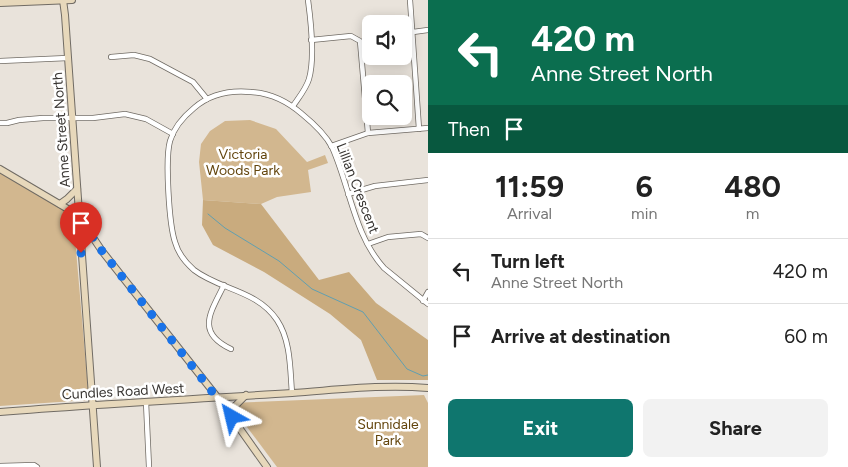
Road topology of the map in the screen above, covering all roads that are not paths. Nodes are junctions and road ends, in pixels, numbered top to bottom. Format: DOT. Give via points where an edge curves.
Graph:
graph roads {
  1 [pos="63,0"];
  2 [pos="72,0"];
  3 [pos="308,0"];
  4 [pos="410,0"];
  5 [pos="0,3"];
  6 [pos="428,30"];
  7 [pos="413,32"];
  8 [pos="311,40"];
  9 [pos="111,57"];
  10 [pos="68,58"];
  11 [pos="0,61"];
  12 [pos="207,99"];
  13 [pos="293,106"];
  14 [pos="72,118"];
  15 [pos="0,122"];
  16 [pos="428,128"];
  17 [pos="419,129"];
  18 [pos="368,133"];
  19 [pos="174,134"];
  20 [pos="331,146"];
  21 [pos="0,169"];
  22 [pos="428,180"];
  23 [pos="78,189"];
  24 [pos="348,194"];
  25 [pos="60,204"];
  26 [pos="78,215"];
  27 [pos="428,238"];
  28 [pos="368,244"];
  29 [pos="224,285"];
  30 [pos="428,292"];
  31 [pos="423,301"];
  32 [pos="428,304"];
  33 [pos="231,349"];
  34 [pos="428,388"];
  35 [pos="292,393"];
  36 [pos="247,395"];
  37 [pos="218,398"];
  38 [pos="146,402"];
  39 [pos="93,404"];
  40 [pos="0,412"];
  41 [pos="232,417"];
  42 [pos="0,466"];
  43 [pos="37,467"];
  44 [pos="97,467"];
  45 [pos="149,467"];
  46 [pos="267,467"];
  1 -- 2 [label="street"];
  1 -- 5 [label="street"];
  1 -- 10 [label="street, Anne Street North"];
  3 -- 8 [label="street"];
  4 -- 7 [label="street"];
  6 -- 7 [label="street"];
  7 -- 17 [label="street"];
  8 -- 13 [label="street" via="309,78"];
  8 -- 18 [label="street" via="351,36 360,41"];
  9 -- 12 [label="street" via="134,55 150,59 193,82"];
  10 -- 11 [label="street"];
  10 -- 14 [label="street, Anne Street North"];
  12 -- 13 [label="street, Lillian Crescent" via="227,92 246,92 269,95"];
  12 -- 19 [label="street, Lillian Crescent" via="186,114"];
  13 -- 20 [label="street, Lillian Crescent" via="317,127"];
  14 -- 15 [label="street"];
  14 -- 19 [label="street" via="125,114 146,119"];
  14 -- 23 [label="street, Anne Street North"];
  16 -- 17 [label="street"];
  17 -- 18 [label="street"];
  18 -- 20 [label="street"];
  19 -- 29 [label="street, Lillian Crescent" via="168,154 172,230 176,244 182,258 193,269"];
  20 -- 24 [label="street, Lillian Crescent"];
  21 -- 25 [label="street"];
  22 -- 24 [label="street" via="376,186"];
  23 -- 25 [label="street"];
  23 -- 26 [label="street, Anne Street North"];
  24 -- 28 [label="street, Lillian Crescent"];
  25 -- 26 [label="street"];
  26 -- 37 [label="street" via="102,251"];
  26 -- 39 [label="street, Anne Street North"];
  27 -- 28 [label="street" via="421,234"];
  28 -- 31 [label="street, Lillian Crescent" via="378,262"];
  29 -- 33 [label="street" via="208,323 212,334"];
  29 -- 35 [label="street, Lillian Crescent" via="259,302 283,330"];
  30 -- 31 [label="street"];
  31 -- 32 [label="street, Lillian Crescent"];
  34 -- 35 [label="street, Cundles Road West" via="404,386"];
  35 -- 36 [label="street, Cundles Road West"];
  36 -- 37 [label="street, Cundles Road West"];
  36 -- 41 [label="street" via="231,410"];
  37 -- 38 [label="street, Cundles Road West"];
  37 -- 41 [label="street"];
  38 -- 39 [label="street, Cundles Road West"];
  38 -- 45 [label="street"];
  39 -- 40 [label="street, Cundles Road West"];
  39 -- 44 [label="street, Anne Street North"];
  41 -- 46 [label="street"];
  42 -- 43 [label="street" via="34,464"];
}
